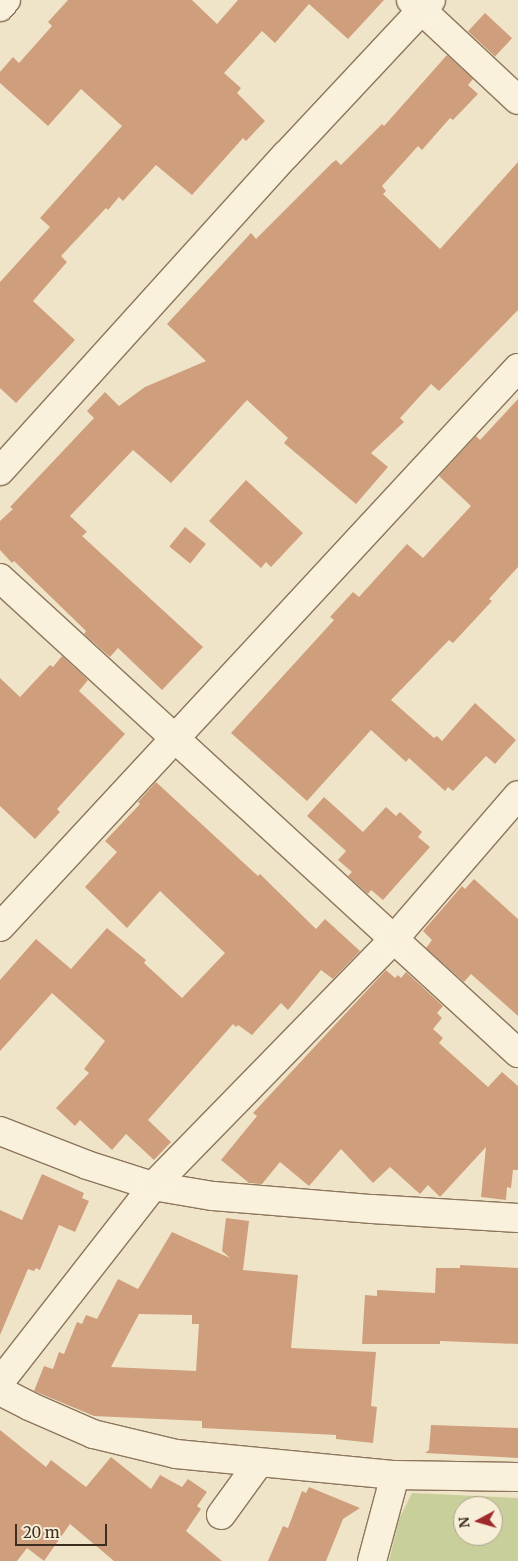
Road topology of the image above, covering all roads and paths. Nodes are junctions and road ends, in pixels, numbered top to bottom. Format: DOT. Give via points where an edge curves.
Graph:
graph roads {
  1 [pos="6,0"];
  2 [pos="421,3"];
  3 [pos="0,7"];
  4 [pos="518,100"];
  5 [pos="518,368"];
  6 [pos="0,471"];
  7 [pos="0,578"];
  8 [pos="175,738"];
  9 [pos="518,795"];
  10 [pos="0,927"];
  11 [pos="394,940"];
  12 [pos="518,1053"];
  13 [pos="0,1131"];
  14 [pos="153,1186"];
  15 [pos="518,1218"];
  16 [pos="0,1382"];
  17 [pos="0,1391"];
  18 [pos="258,1464"];
  19 [pos="395,1475"];
  20 [pos="518,1477"];
  21 [pos="221,1515"];
  22 [pos="372,1561"];
  1 -- 3 [label="street"];
  2 -- 4 [label="street"];
  2 -- 6 [label="street"];
  5 -- 8 [label="street"];
  7 -- 8 [label="street"];
  8 -- 10 [label="street"];
  8 -- 11 [label="street"];
  9 -- 11 [label="street"];
  11 -- 12 [label="street"];
  11 -- 14 [label="street"];
  13 -- 14 [label="street" via="87,1165"];
  14 -- 15 [label="street" via="214,1196"];
  14 -- 16 [label="street"];
  17 -- 18 [label="street" via="93,1434 176,1454"];
  18 -- 19 [label="street"];
  18 -- 21 [label="street"];
  19 -- 20 [label="street"];
  19 -- 22 [label="street"];
}
